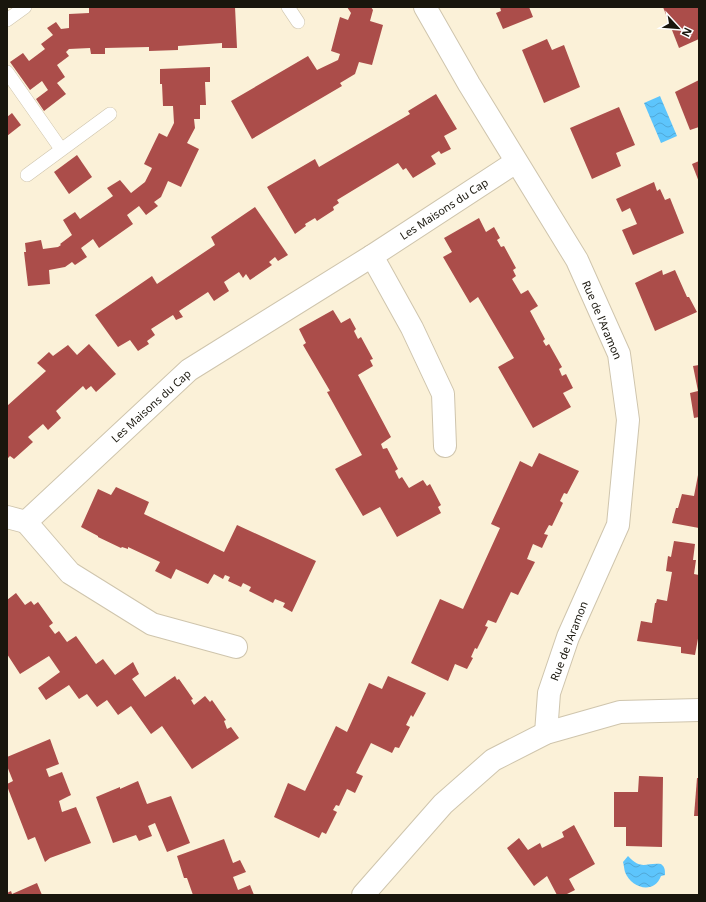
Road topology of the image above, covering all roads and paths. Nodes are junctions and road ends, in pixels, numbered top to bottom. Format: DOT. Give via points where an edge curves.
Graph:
graph roads {
  1 [pos="25,7"];
  2 [pos="288,7"];
  3 [pos="425,7"];
  4 [pos="7,20"];
  5 [pos="298,22"];
  6 [pos="7,72"];
  7 [pos="110,114"];
  8 [pos="61,149"];
  9 [pos="516,162"];
  10 [pos="27,175"];
  11 [pos="372,256"];
  12 [pos="445,446"];
  13 [pos="16,520"];
  14 [pos="236,647"];
  15 [pos="699,710"];
  16 [pos="546,733"];
  17 [pos="363,895"];
  1 -- 4 [label="lane"];
  2 -- 5 [label="lane"];
  3 -- 9 [label="street, Rue de l'Aramon"];
  6 -- 8 [label="lane"];
  7 -- 8 [label="lane"];
  8 -- 10 [label="lane"];
  9 -- 11 [label="street, Les Maisons du Cap"];
  9 -- 16 [label="street, Rue de l'Aramon" via="577,260 619,354 628,420 618,525 568,637 549,693"];
  11 -- 12 [label="street" via="412,328 443,394"];
  11 -- 13 [label="street, Les Maisons du Cap" via="189,370"];
  13 -- 14 [label="street, Les Maisons du Cap" via="70,572 152,624"];
  15 -- 16 [label="street" via="620,712"];
  16 -- 17 [label="street" via="493,760 443,804"];
}
